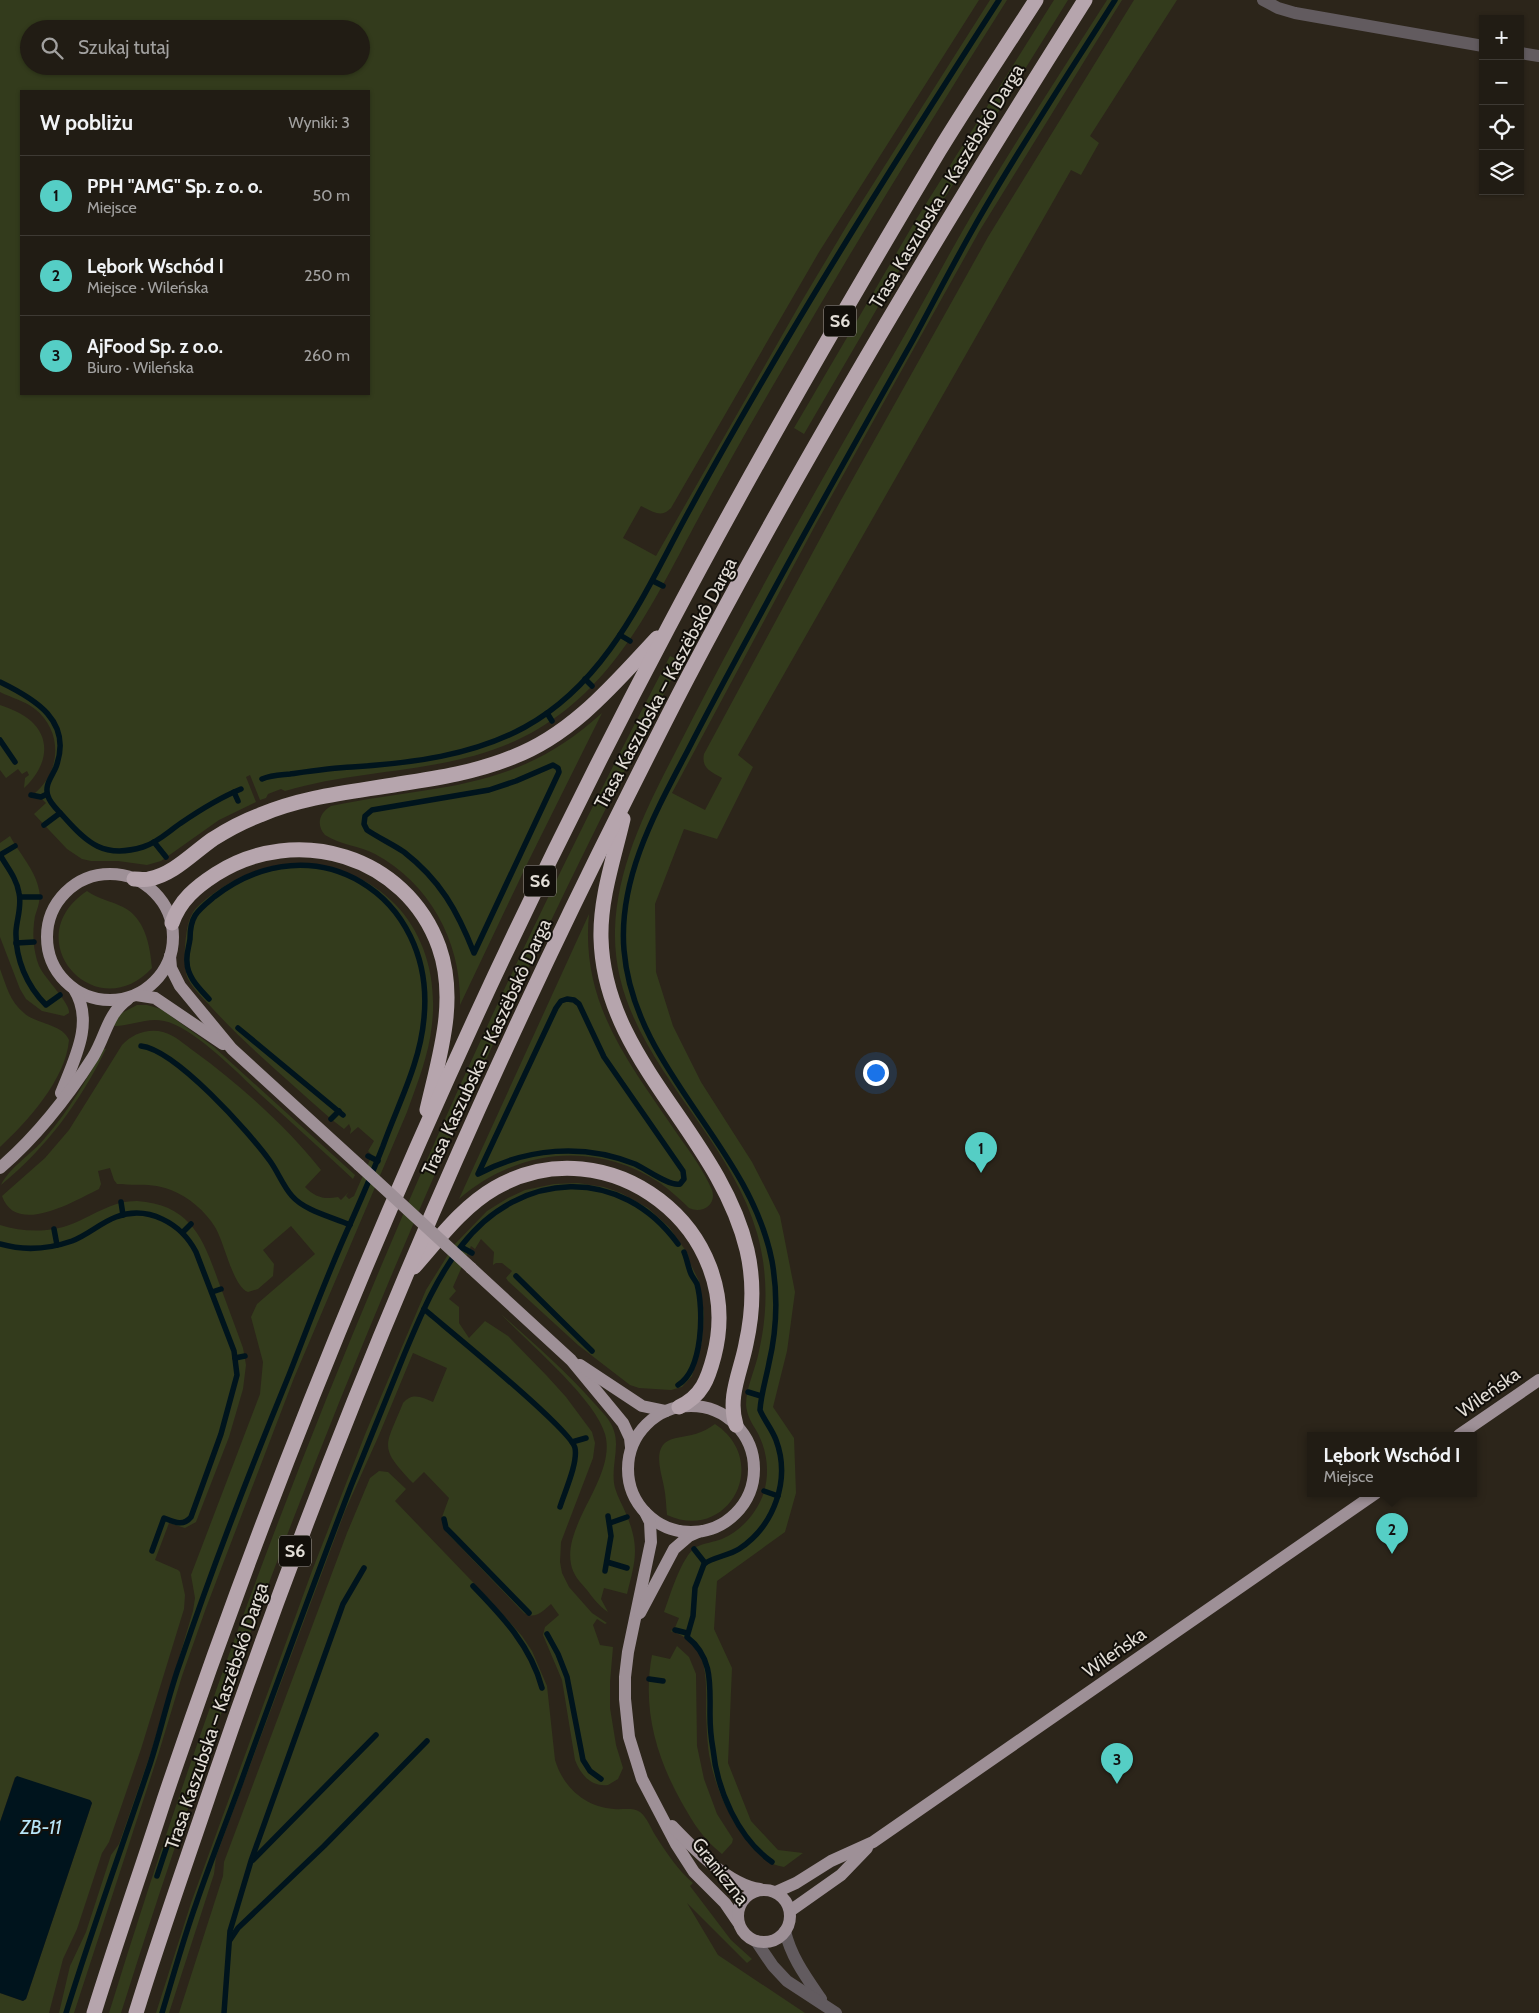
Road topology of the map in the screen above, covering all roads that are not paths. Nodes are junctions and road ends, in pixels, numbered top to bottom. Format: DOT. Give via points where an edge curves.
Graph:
graph roads {
  1 [pos="1036,0"];
  2 [pos="1085,0"];
  3 [pos="1263,0"];
  4 [pos="1479,45"];
  5 [pos="1524,54"];
  6 [pos="1539,56"];
  7 [pos="669,626"];
  8 [pos="629,793"];
  9 [pos="134,879"];
  10 [pos="172,923"];
  11 [pos="170,956"];
  12 [pos="74,989"];
  13 [pos="133,996"];
  14 [pos="232,1049"];
  15 [pos="55,1110"];
  16 [pos="421,1140"];
  17 [pos="0,1168"];
  18 [pos="406,1275"];
  19 [pos="571,1360"];
  20 [pos="1539,1380"];
  21 [pos="673,1409"];
  22 [pos="736,1425"];
  23 [pos="1463,1432"];
  24 [pos="631,1447"];
  25 [pos="1370,1497"];
  26 [pos="645,1512"];
  27 [pos="699,1531"];
  28 [pos="636,1619"];
  29 [pos="662,1815"];
  30 [pos="873,1842"];
  31 [pos="760,1889"];
  32 [pos="776,1892"];
  33 [pos="790,1911"];
  34 [pos="738,1922"];
  35 [pos="785,1931"];
  36 [pos="756,1941"];
  37 [pos="823,2003"];
  38 [pos="94,2013"];
  39 [pos="136,2013"];
  40 [pos="836,2013"];
  1 -- 7 [label="highway, Trasa Kaszubska – Kaszëbskô Darga / S6" via="926,174 782,421"];
  2 -- 8 [label="highway, Trasa Kaszubska – Kaszëbskô Darga / S6" via="977,170 817,441 687,678"];
  3 -- 4 [label="street" via="1295,13"];
  5 -- 6 [label="street"];
  7 -- 9 [label="highway" via="585,712 551,737 514,757 454,774 298,801 231,829 164,874 150,879"];
  7 -- 16 [label="highway, Trasa Kaszubska – Kaszëbskô Darga / S6" via="547,867"];
  8 -- 18 [label="highway, Trasa Kaszubska – Kaszëbskô Darga / S6" via="523,1011"];
  8 -- 22 [label="highway" via="605,893 601,938 603,966 617,1015 632,1045 710,1162 740,1227 747,1252 752,1300 746,1345 732,1401"];
  9 -- 10 [label="main road" via="160,899"];
  9 -- 12 [label="main road" via="115,875 89,878 67,892 55,907 48,926 48,952 60,975"];
  10 -- 11 [label="main road"];
  10 -- 16 [label="highway" via="182,901 205,881 229,866 282,849 337,854 362,862 392,882 427,923 439,947 445,974 446,1026"];
  11 -- 13 [label="main road" via="162,974 153,984"];
  11 -- 14 [label="main road" via="175,979"];
  12 -- 13 [label="main road" via="91,998 104,1000"];
  12 -- 15 [label="main road" via="82,1004 84,1021 78,1050"];
  13 -- 14 [label="main road" via="155,998"];
  13 -- 15 [label="main road" via="112,1014 94,1055"];
  14 -- 19 [label="main road, bridge"];
  15 -- 17 [label="main road"];
  16 -- 38 [label="highway, Trasa Kaszubska – Kaszëbskô Darga / S6" via="323,1368 254,1546"];
  18 -- 21 [label="highway" via="474,1202 517,1178 544,1170 572,1168 599,1171 649,1191 689,1228 707,1260 718,1301 718,1330 709,1373 699,1394"];
  18 -- 39 [label="highway, Trasa Kaszubska – Kaszëbskô Darga / S6" via="360,1384 249,1675"];
  19 -- 21 [label="main road" via="642,1406"];
  19 -- 24 [label="main road" via="623,1423"];
  20 -- 23 [label="main road, Wileńska"];
  21 -- 22 [label="main road" via="707,1408"];
  21 -- 24 [label="main road" via="654,1417 644,1426"];
  22 -- 27 [label="main road" via="752,1454 753,1480 749,1493 734,1515 723,1523"];
  24 -- 26 [label="main road" via="630,1484"];
  25 -- 30 [label="main road, Wileńska"];
  26 -- 27 [label="main road" via="672,1529"];
  26 -- 28 [label="main road, Graniczna" via="650,1522 651,1542"];
  27 -- 28 [label="main road, Graniczna" via="674,1550"];
  28 -- 29 [label="main road, Graniczna" via="625,1678 627,1725 642,1779"];
  29 -- 31 [label="main road, Graniczna" via="722,1872 740,1884"];
  29 -- 34 [label="main road, Graniczna" via="694,1872 725,1903"];
  30 -- 32 [label="main road, Wileńska"];
  30 -- 33 [label="main road, Wileńska" via="841,1875"];
  31 -- 32 [label="main road"];
  31 -- 34 [label="main road" via="744,1897 739,1905"];
  32 -- 33 [label="main road" via="783,1897"];
  33 -- 35 [label="main road"];
  34 -- 36 [label="main road" via="741,1931"];
  35 -- 36 [label="main road" via="772,1941"];
  35 -- 37 [label="street" via="795,1960"];
  36 -- 37 [label="street" via="779,1974"];
  37 -- 40 [label="street"];
}
